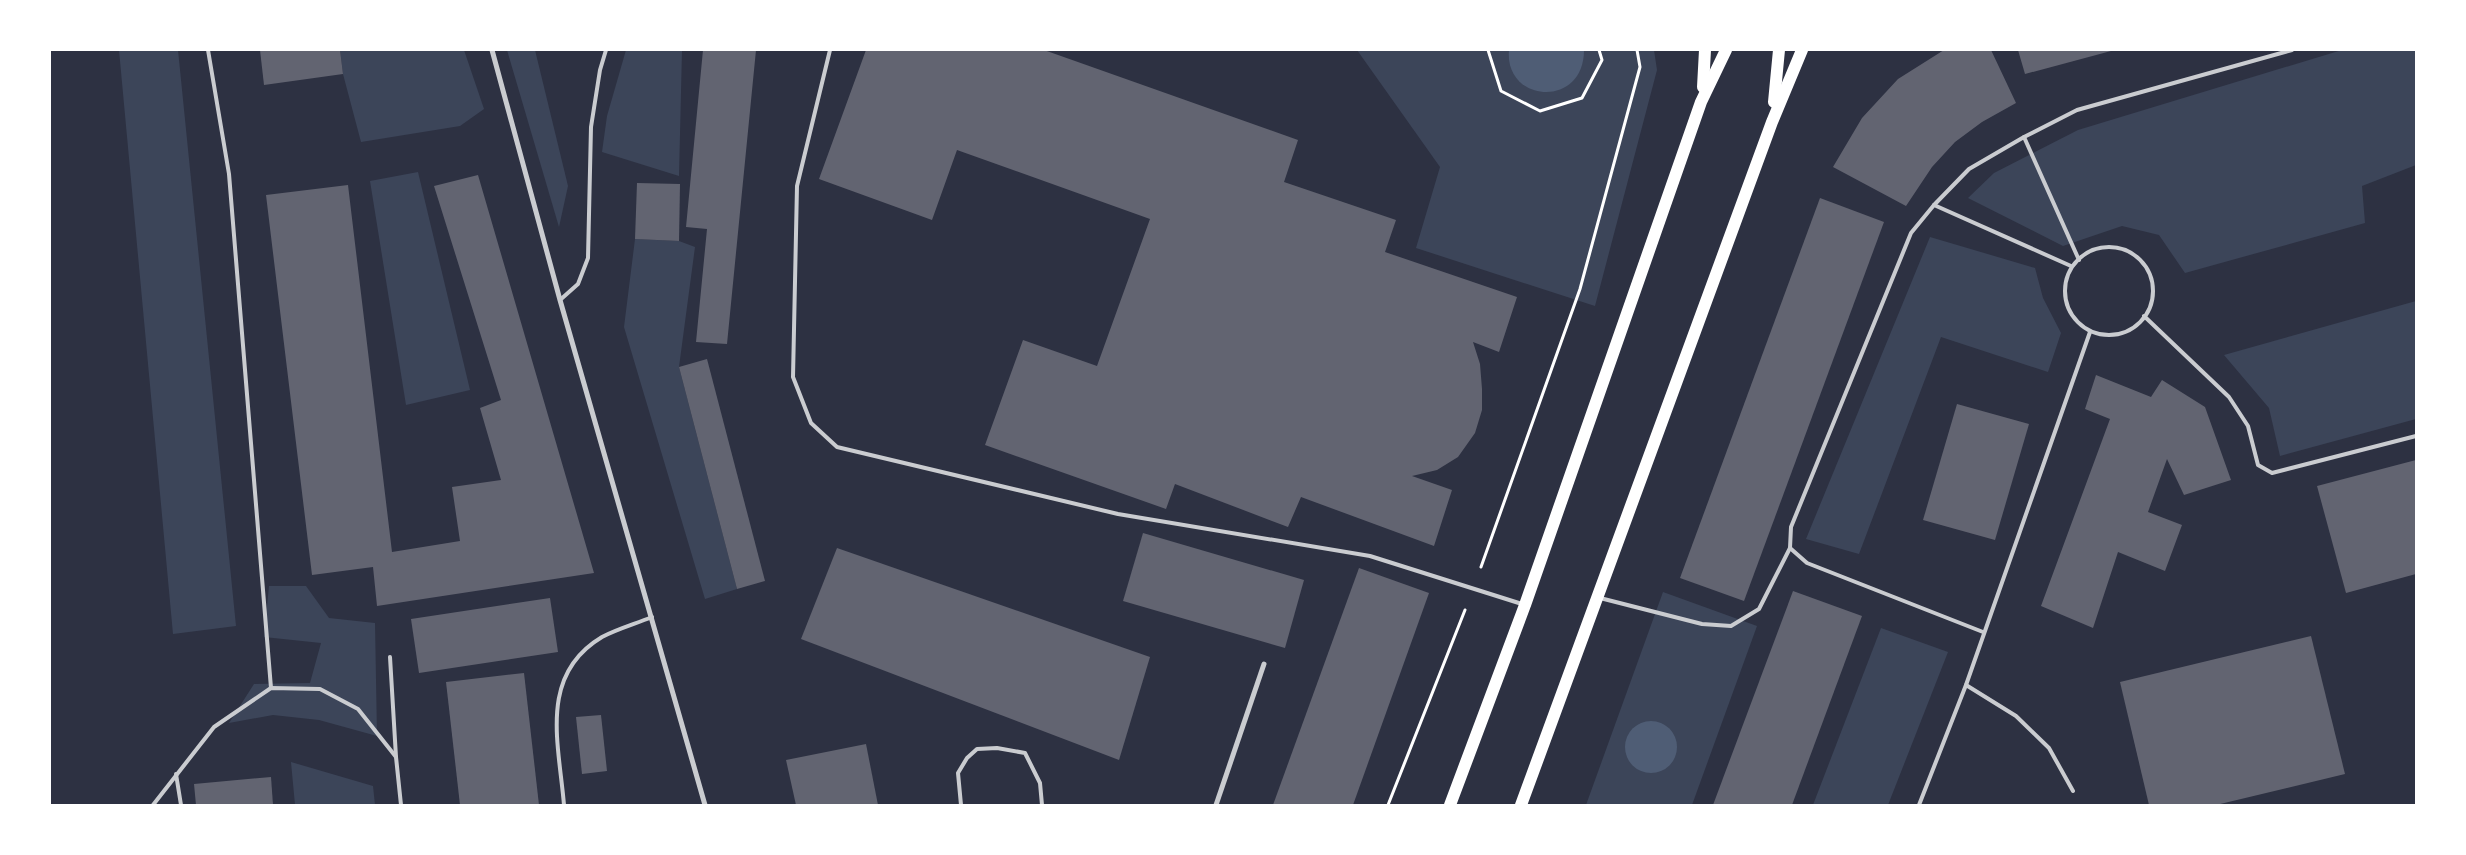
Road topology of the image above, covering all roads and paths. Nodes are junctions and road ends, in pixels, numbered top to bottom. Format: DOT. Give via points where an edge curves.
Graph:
graph roads {
  1 [pos="208,50"];
  2 [pos="492,50"];
  3 [pos="606,50"];
  4 [pos="830,50"];
  5 [pos="1488,50"];
  6 [pos="1599,50"];
  7 [pos="1637,50"];
  8 [pos="1705,50"];
  9 [pos="1726,50"];
  10 [pos="1779,50"];
  11 [pos="1802,50"];
  12 [pos="2292,50"];
  13 [pos="1701,102"];
  14 [pos="1772,122"];
  15 [pos="2024,137"];
  16 [pos="1934,205"];
  17 [pos="2079,260"];
  18 [pos="2071,266"];
  19 [pos="560,300"];
  20 [pos="2144,316"];
  21 [pos="2090,332"];
  22 [pos="2416,436"];
  23 [pos="1790,548"];
  24 [pos="1474,589"];
  25 [pos="1598,598"];
  26 [pos="1524,605"];
  27 [pos="652,617"];
  28 [pos="1983,632"];
  29 [pos="390,657"];
  30 [pos="1264,664"];
  31 [pos="1966,685"];
  32 [pos="271,688"];
  33 [pos="396,757"];
  34 [pos="176,774"];
  35 [pos="2073,791"];
  36 [pos="153,805"];
  37 [pos="181,805"];
  38 [pos="401,805"];
  39 [pos="564,805"];
  40 [pos="705,805"];
  41 [pos="961,805"];
  42 [pos="1042,805"];
  43 [pos="1216,805"];
  44 [pos="1388,805"];
  45 [pos="1450,805"];
  46 [pos="1521,805"];
  47 [pos="1919,805"];
  1 -- 32 [label="lane" via="230,174"];
  2 -- 19 [label="street"];
  3 -- 19 [label="lane" via="591,127 588,258 578,284"];
  4 -- 24 [label="lane" via="797,186 793,377 811,423 837,447 1118,514 1370,556"];
  5 -- 6 [label="path" via="1501,91 1540,112 1582,98 1602,60"];
  7 -- 24 [label="path" via="1640,67 1580,288"];
  8 -- 13 [label="main road"];
  9 -- 13 [label="main road"];
  10 -- 14 [label="main road"];
  11 -- 14 [label="main road"];
  12 -- 15 [label="lane" via="2077,110"];
  13 -- 26 [label="main road"];
  14 -- 25 [label="main road"];
  15 -- 16 [label="lane" via="1969,169"];
  15 -- 17 [label="lane"];
  16 -- 18 [label="lane"];
  16 -- 23 [label="lane" via="1911,233 1791,527"];
  17 -- 18 [label="lane"];
  17 -- 20 [label="lane" via="2091,250 2116,246 2139,257 2152,278 2152,304"];
  18 -- 21 [label="lane" via="2064,290 2066,299 2071,315"];
  19 -- 27 [label="street"];
  20 -- 21 [label="lane" via="2139,325 2115,336"];
  20 -- 22 [label="lane" via="2229,397 2248,426 2258,465 2272,473"];
  21 -- 28 [label="lane"];
  23 -- 25 [label="lane" via="1759,609 1732,626 1702,624"];
  23 -- 28 [label="lane" via="1807,563"];
  24 -- 26 [label="lane"];
  24 -- 44 [label="path"];
  25 -- 46 [label="main road"];
  26 -- 45 [label="main road"];
  27 -- 39 [label="lane" via="602,637 568,669 559,689 556,715"];
  27 -- 40 [label="street"];
  28 -- 31 [label="lane"];
  29 -- 33 [label="lane"];
  30 -- 43 [label="street"];
  31 -- 35 [label="lane" via="2016,716 2049,748"];
  31 -- 47 [label="lane"];
  32 -- 33 [label="lane" via="320,689 358,708"];
  32 -- 34 [label="lane" via="214,727"];
  33 -- 38 [label="lane"];
  34 -- 36 [label="lane"];
  34 -- 37 [label="lane"];
  41 -- 42 [label="lane" via="958,773 967,758 977,749 998,748 1025,753 1040,783"];
}
